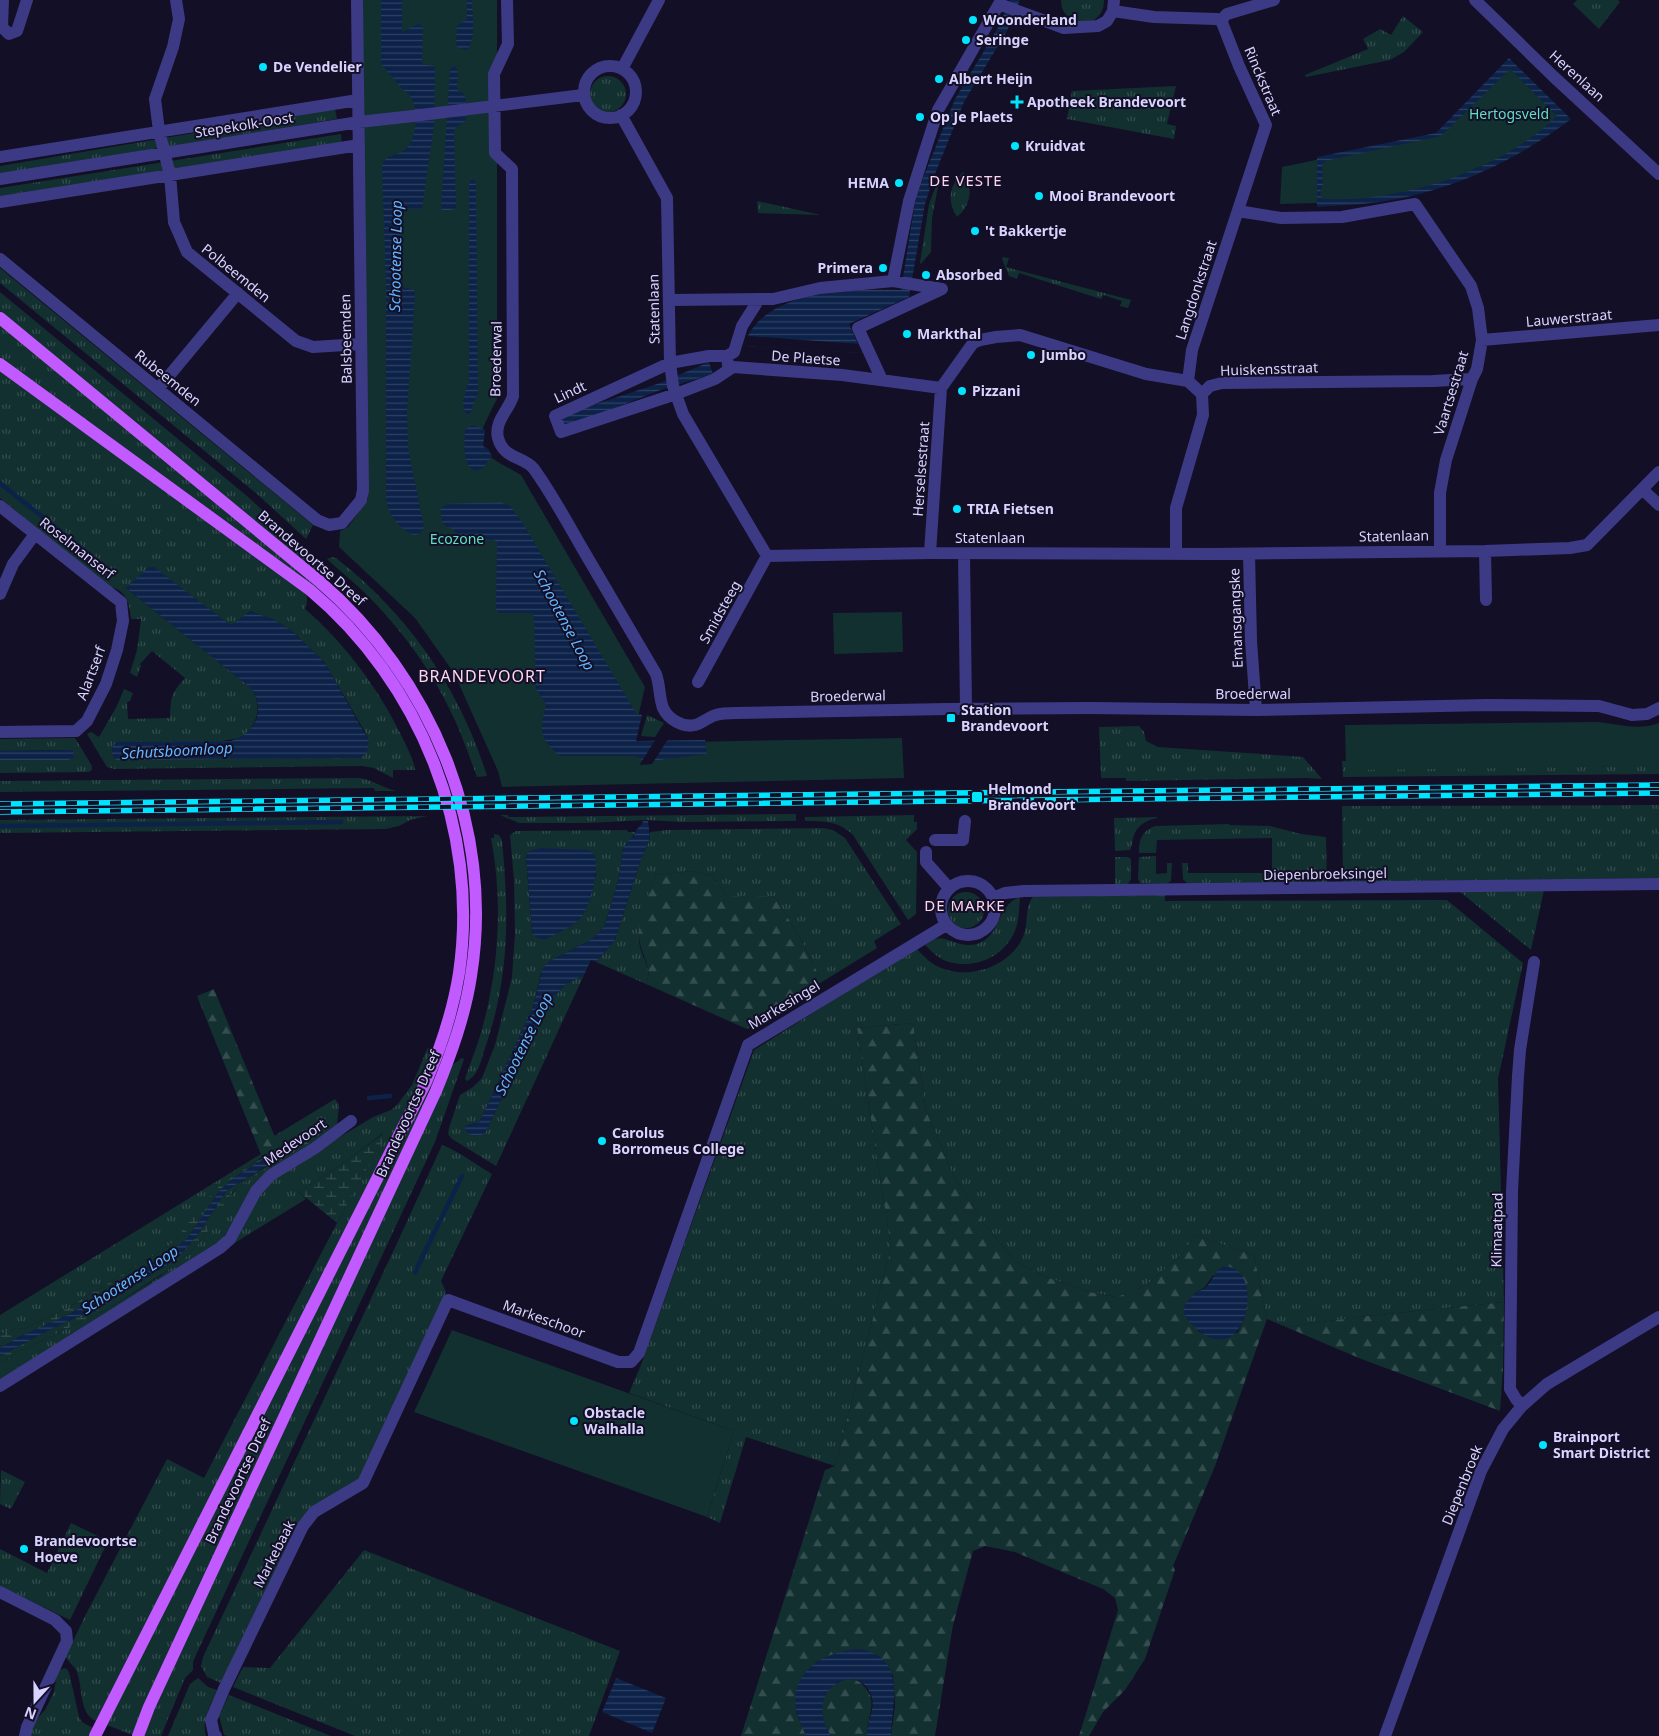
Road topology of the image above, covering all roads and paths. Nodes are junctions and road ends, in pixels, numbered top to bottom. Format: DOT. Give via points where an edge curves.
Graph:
graph roads {
  1 [pos="4,0"];
  2 [pos="27,0"];
  3 [pos="176,0"];
  4 [pos="357,0"];
  5 [pos="507,0"];
  6 [pos="659,0"];
  7 [pos="1274,0"];
  8 [pos="1475,0"];
  9 [pos="1003,5"];
  10 [pos="1113,6"];
  11 [pos="1221,20"];
  12 [pos="622,69"];
  13 [pos="584,95"];
  14 [pos="358,100"];
  15 [pos="494,106"];
  16 [pos="621,115"];
  17 [pos="359,122"];
  18 [pos="159,131"];
  19 [pos="359,145"];
  20 [pos="164,153"];
  21 [pos="0,158"];
  22 [pos="1659,174"];
  23 [pos="170,175"];
  24 [pos="0,179"];
  25 [pos="0,202"];
  26 [pos="1238,210"];
  27 [pos="0,260"];
  28 [pos="902,282"];
  29 [pos="238,293"];
  30 [pos="757,299"];
  31 [pos="670,300"];
  32 [pos="0,318"];
  33 [pos="1659,325"];
  34 [pos="1482,340"];
  35 [pos="361,344"];
  36 [pos="727,356"];
  37 [pos="670,363"];
  38 [pos="0,364"];
  39 [pos="728,370"];
  40 [pos="1472,379"];
  41 [pos="882,380"];
  42 [pos="1188,381"];
  43 [pos="673,386"];
  44 [pos="941,388"];
  45 [pos="158,389"];
  46 [pos="1202,394"];
  47 [pos="1659,472"];
  48 [pos="1642,489"];
  49 [pos="1659,505"];
  50 [pos="0,506"];
  51 [pos="317,520"];
  52 [pos="35,534"];
  53 [pos="1440,550"];
  54 [pos="1485,551"];
  55 [pos="930,553"];
  56 [pos="964,554"];
  57 [pos="1176,554"];
  58 [pos="1249,554"];
  59 [pos="768,556"];
  60 [pos="0,594"];
  61 [pos="1486,600"];
  62 [pos="123,621"];
  63 [pos="698,682"];
  64 [pos="1659,708"];
  65 [pos="966,709"];
  66 [pos="1256,710"];
  67 [pos="0,732"];
  68 [pos="965,822"];
  69 [pos="935,840"];
  70 [pos="926,852"];
  71 [pos="1659,884"];
  72 [pos="949,888"];
  73 [pos="993,898"];
  74 [pos="946,925"];
  75 [pos="1534,962"];
  76 [pos="351,1121"];
  77 [pos="448,1300"];
  78 [pos="1659,1317"];
  79 [pos="631,1362"];
  80 [pos="0,1386"];
  81 [pos="1522,1406"];
  82 [pos="0,1592"];
  83 [pos="25,1736"];
  84 [pos="95,1736"];
  85 [pos="138,1736"];
  86 [pos="216,1736"];
  87 [pos="1384,1736"];
  1 -- 2 [label="street" via="2,27 8,34 17,31"];
  3 -- 18 [label="street, Polbeemden" via="178,20 173,47 155,99"];
  4 -- 14 [label="street, Balsbeemden"];
  5 -- 15 [label="street" via="508,44 494,74"];
  6 -- 12 [label="street"];
  7 -- 11 [label="street" via="1226,14"];
  8 -- 22 [label="street, Herenlaan"];
  9 -- 10 [label="street" via="1064,28 1098,26 1107,21"];
  9 -- 28 [label="street" via="938,110 909,201"];
  10 -- 11 [label="street" via="1154,17"];
  11 -- 26 [label="street, Rinckstraat" via="1266,124"];
  12 -- 13 [label="street" via="606,66 592,73 587,79"];
  12 -- 16 [label="street" via="633,81 636,93 632,106"];
  13 -- 15 [label="street, Stepekolk-Oost"];
  13 -- 16 [label="street" via="590,110 597,115 613,118"];
  14 -- 17 [label="street, Balsbeemden"];
  14 -- 18 [label="street, Stepekolk-Oost"];
  15 -- 17 [label="street, Stepekolk-Oost"];
  15 -- 65 [label="street, Broederwal" via="496,153 512,169 513,396 500,420 498,438 504,450 533,467 554,500 656,674 663,708 670,718 691,725 718,714"];
  16 -- 31 [label="street, Statenlaan" via="667,198"];
  17 -- 19 [label="street, Balsbeemden"];
  17 -- 20 [label="street, Stepekolk-Oost"];
  18 -- 20 [label="street, Polbeemden"];
  18 -- 21 [label="street, Stepekolk-Oost"];
  19 -- 23 [label="street"];
  19 -- 35 [label="street, Balsbeemden"];
  20 -- 23 [label="street, Polbeemden"];
  20 -- 24 [label="street, Stepekolk-Oost"];
  23 -- 25 [label="street"];
  23 -- 29 [label="street, Polbeemden" via="174,222 187,252"];
  26 -- 34 [label="street, Vaartsestraat" via="1281,218 1342,217 1415,204 1471,286"];
  26 -- 42 [label="street, Langdonkstraat" via="1192,350"];
  27 -- 45 [label="street, Rubeemden"];
  28 -- 30 [label="street" via="820,288 773,299"];
  28 -- 41 [label="street" via="942,289 858,328"];
  29 -- 35 [label="street, Polbeemden" via="296,341 313,347"];
  29 -- 45 [label="street"];
  30 -- 31 [label="street"];
  30 -- 36 [label="street" via="742,326 734,352"];
  31 -- 37 [label="street, Statenlaan"];
  32 -- 85 [label="main road, Brandevoortse Dreef" via="319,581 380,642 413,691 445,753 466,826 474,887 475,933 471,975 448,1063"];
  33 -- 34 [label="street, Lauwerstraat"];
  34 -- 40 [label="street, Vaartsestraat"];
  35 -- 51 [label="street, Balsbeemden" via="363,490 360,500 342,523 328,525"];
  36 -- 37 [label="street"];
  36 -- 39 [label="street"];
  37 -- 43 [label="street, Statenlaan"];
  37 -- 43 [label="street, Lindt" via="555,416 561,432"];
  38 -- 84 [label="main road, Brandevoortse Dreef" via="310,590 359,637 402,697 432,756 454,833 461,884 458,980 444,1035 426,1082"];
  39 -- 41 [label="street, De Plaetse" via="733,367"];
  39 -- 43 [label="street, De Plaetse" via="715,378"];
  40 -- 46 [label="street, Huiskensstraat" via="1222,383 1210,386"];
  40 -- 53 [label="street, Vaartsestraat" via="1446,460 1440,493"];
  41 -- 44 [label="street, De Plaetse"];
  42 -- 44 [label="street" via="1146,374 1020,335 973,343"];
  42 -- 46 [label="street"];
  43 -- 59 [label="street, Statenlaan" via="684,414"];
  44 -- 55 [label="street, Herselsestraat"];
  45 -- 51 [label="street, Rubeemden"];
  46 -- 57 [label="street" via="1203,415 1176,508"];
  47 -- 48 [label="street, Statenlaan"];
  48 -- 49 [label="street"];
  48 -- 54 [label="street, Statenlaan" via="1587,545"];
  50 -- 52 [label="street, Roselmanserf"];
  52 -- 60 [label="street" via="13,564"];
  52 -- 62 [label="street, Roselmanserf" via="121,602"];
  53 -- 54 [label="street, Statenlaan"];
  53 -- 58 [label="street, Statenlaan"];
  54 -- 61 [label="street"];
  55 -- 56 [label="street, Statenlaan"];
  55 -- 59 [label="street, Statenlaan"];
  56 -- 57 [label="street, Statenlaan"];
  56 -- 65 [label="street"];
  57 -- 58 [label="street, Statenlaan"];
  58 -- 66 [label="street, Emansgangske" via="1250,641"];
  59 -- 63 [label="street, Smidsteeg"];
  62 -- 67 [label="street, Alartserf" via="106,684 87,721 76,731"];
  64 -- 66 [label="street, Broederwal" via="1647,714 1632,715 1599,706 1543,705"];
  65 -- 66 [label="street, Broederwal"];
  68 -- 69 [label="street" via="963,840"];
  70 -- 72 [label="street" via="926,862"];
  71 -- 73 [label="street, Diepenbroeksingel" via="1024,891"];
  72 -- 73 [label="street" via="962,881 976,882"];
  72 -- 74 [label="street" via="940,906"];
  73 -- 74 [label="street" via="994,916 983,930 966,935"];
  74 -- 79 [label="street, Markesingel" via="748,1045 639,1353"];
  75 -- 81 [label="street, Klimaatpad" via="1520,1050 1512,1191 1510,1389"];
  76 -- 80 [label="street, Medevoort" via="271,1175 256,1191 230,1238 220,1248"];
  77 -- 79 [label="street, Markeschoor" via="618,1362"];
  77 -- 86 [label="street, Markebaak" via="363,1483 314,1512 303,1526 211,1720"];
  78 -- 81 [label="street, Diepenbroek" via="1547,1384"];
  81 -- 87 [label="street, Diepenbroek" via="1503,1429 1481,1471"];
  82 -- 83 [label="street" via="55,1620 66,1631 62,1654"];
}
